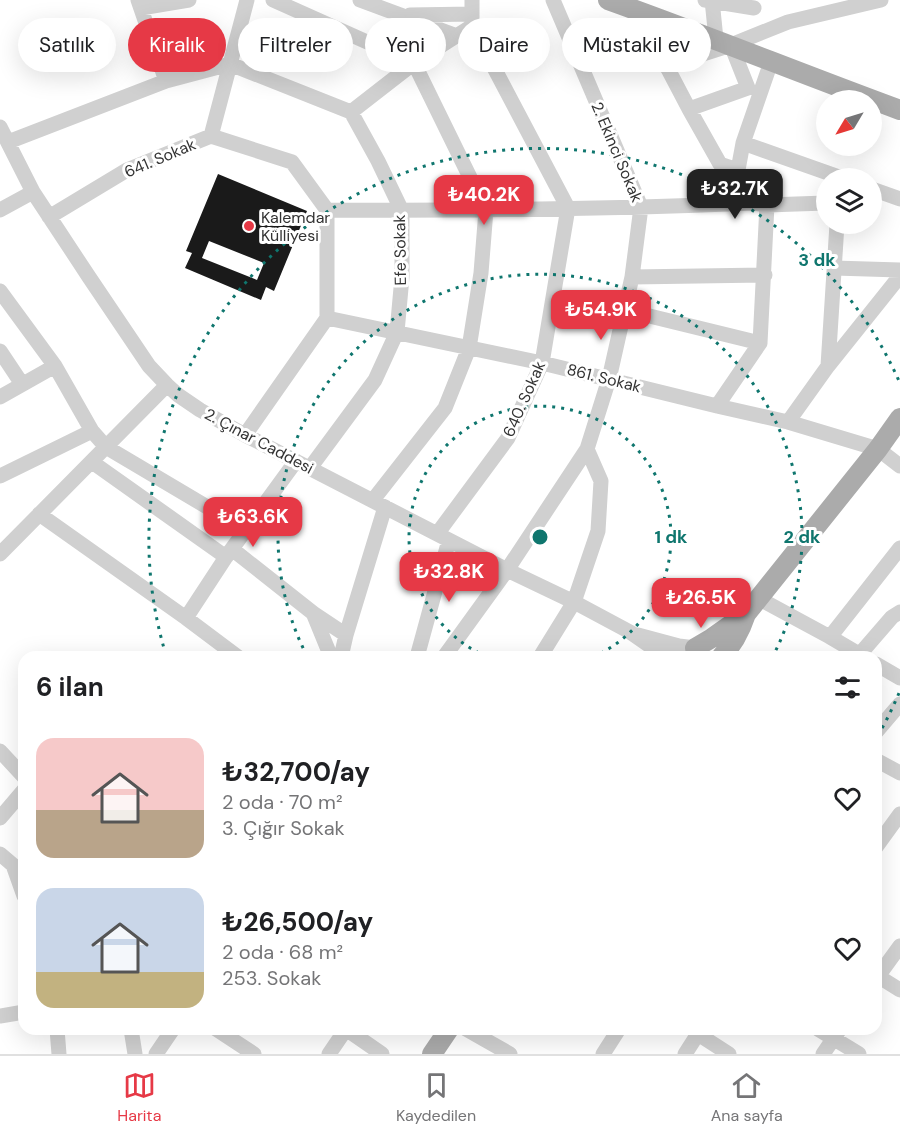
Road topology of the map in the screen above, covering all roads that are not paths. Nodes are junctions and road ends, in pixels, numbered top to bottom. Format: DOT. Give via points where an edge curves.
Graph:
graph roads {
  1 [pos="189,0"];
  2 [pos="247,0"];
  3 [pos="273,0"];
  4 [pos="360,0"];
  5 [pos="553,0"];
  6 [pos="608,0"];
  7 [pos="880,0"];
  8 [pos="709,1"];
  9 [pos="139,4"];
  10 [pos="419,7"];
  11 [pos="754,8"];
  12 [pos="637,10"];
  13 [pos="472,13"];
  14 [pos="400,15"];
  15 [pos="641,18"];
  16 [pos="457,36"];
  17 [pos="365,41"];
  18 [pos="723,42"];
  19 [pos="446,43"];
  20 [pos="711,47"];
  21 [pos="771,62"];
  22 [pos="230,64"];
  23 [pos="402,72"];
  24 [pos="418,72"];
  25 [pos="668,72"];
  26 [pos="166,81"];
  27 [pos="688,109"];
  28 [pos="900,110"];
  29 [pos="351,112"];
  30 [pos="0,127"];
  31 [pos="211,136"];
  32 [pos="8,142"];
  33 [pos="743,143"];
  34 [pos="816,169"];
  35 [pos="738,170"];
  36 [pos="33,192"];
  37 [pos="882,193"];
  38 [pos="900,199"];
  39 [pos="882,200"];
  40 [pos="816,203"];
  41 [pos="761,204"];
  42 [pos="642,207"];
  43 [pos="568,208"];
  44 [pos="0,210"];
  45 [pos="327,210"];
  46 [pos="486,210"];
  47 [pos="402,211"];
  48 [pos="49,217"];
  49 [pos="836,234"];
  50 [pos="834,268"];
  51 [pos="900,270"];
  52 [pos="765,275"];
  53 [pos="900,276"];
  54 [pos="632,277"];
  55 [pos="3,300"];
  56 [pos="625,310"];
  57 [pos="327,318"];
  58 [pos="398,332"];
  59 [pos="760,343"];
  60 [pos="469,348"];
  61 [pos="2,357"];
  62 [pos="542,363"];
  63 [pos="55,366"];
  64 [pos="828,366"];
  65 [pos="609,379"];
  66 [pos="22,384"];
  67 [pos="167,385"];
  68 [pos="0,397"];
  69 [pos="717,406"];
  70 [pos="900,418"];
  71 [pos="788,422"];
  72 [pos="92,431"];
  73 [pos="245,435"];
  74 [pos="105,447"];
  75 [pos="587,449"];
  76 [pos="878,449"];
  77 [pos="92,462"];
  78 [pos="303,464"];
  79 [pos="900,466"];
  80 [pos="0,476"];
  81 [pos="379,504"];
  82 [pos="39,514"];
  83 [pos="246,530"];
  84 [pos="443,537"];
  85 [pos="900,548"];
  86 [pos="229,553"];
  87 [pos="0,554"];
  88 [pos="507,570"];
  89 [pos="758,598"];
  90 [pos="574,602"];
  91 [pos="900,612"];
  92 [pos="313,613"];
  93 [pos="746,614"];
  94 [pos="186,618"];
  95 [pos="630,632"];
  96 [pos="346,635"];
  97 [pos="830,637"];
  98 [pos="230,651"];
  99 [pos="329,651"];
  100 [pos="342,651"];
  101 [pos="418,651"];
  102 [pos="448,651"];
  103 [pos="544,651"];
  104 [pos="657,651"];
  105 [pos="688,651"];
  106 [pos="692,651"];
  107 [pos="692,651"];
  108 [pos="708,651"];
  109 [pos="727,651"];
  110 [pos="854,651"];
  111 [pos="866,651"];
  112 [pos="882,668"];
  113 [pos="900,678"];
  114 [pos="900,704"];
  115 [pos="882,725"];
  116 [pos="0,751"];
  117 [pos="882,763"];
  118 [pos="18,770"];
  119 [pos="900,773"];
  120 [pos="18,797"];
  121 [pos="900,814"];
  122 [pos="0,818"];
  123 [pos="882,839"];
  124 [pos="8,862"];
  125 [pos="18,883"];
  126 [pos="900,946"];
  127 [pos="882,969"];
  128 [pos="882,979"];
  129 [pos="900,990"];
  130 [pos="18,1013"];
  131 [pos="0,1016"];
  132 [pos="57,1035"];
  133 [pos="132,1035"];
  134 [pos="169,1035"];
  135 [pos="225,1035"];
  136 [pos="342,1035"];
  137 [pos="355,1035"];
  138 [pos="445,1035"];
  139 [pos="477,1035"];
  140 [pos="614,1035"];
  141 [pos="697,1035"];
  142 [pos="705,1035"];
  143 [pos="836,1035"];
  144 [pos="838,1035"];
  145 [pos="59,1054"];
  146 [pos="135,1054"];
  147 [pos="156,1054"];
  148 [pos="253,1054"];
  149 [pos="329,1054"];
  150 [pos="382,1054"];
  151 [pos="432,1054"];
  152 [pos="510,1054"];
  153 [pos="603,1054"];
  154 [pos="685,1054"];
  155 [pos="729,1054"];
  156 [pos="823,1054"];
  157 [pos="859,1054"];
  1 -- 9 [label="street"];
  2 -- 22 [label="street"];
  3 -- 17 [label="street"];
  4 -- 14 [label="street"];
  5 -- 42 [label="street, 2. Ekinci Sokak"];
  6 -- 12 [label="main road"];
  7 -- 18 [label="street"];
  8 -- 11 [label="street"];
  8 -- 18 [label="street"];
  9 -- 26 [label="street"];
  10 -- 13 [label="street"];
  10 -- 14 [label="street"];
  12 -- 15 [label="street"];
  12 -- 18 [label="main road"];
  13 -- 16 [label="street"];
  13 -- 43 [label="street"];
  14 -- 16 [label="street"];
  16 -- 19 [label="street"];
  18 -- 20 [label="street"];
  18 -- 21 [label="main road"];
  18 -- 27 [label="street" via="748,88"];
  21 -- 28 [label="main road"];
  21 -- 33 [label="street"];
  22 -- 26 [label="street"];
  22 -- 29 [label="street"];
  22 -- 31 [label="street"];
  23 -- 29 [label="street"];
  24 -- 46 [label="street"];
  25 -- 27 [label="street"];
  26 -- 32 [label="street"];
  27 -- 35 [label="street" via="720,164"];
  29 -- 47 [label="street, Efe Sokak"];
  30 -- 32 [label="street, 2. Çınar Caddesi"];
  31 -- 45 [label="street, 641. Sokak" via="292,162"];
  31 -- 48 [label="street, 641. Sokak" via="127,170"];
  32 -- 36 [label="street, 2. Çınar Caddesi"];
  33 -- 34 [label="street"];
  33 -- 35 [label="street"];
  35 -- 41 [label="street"];
  36 -- 44 [label="street"];
  36 -- 48 [label="street, 2. Çınar Caddesi"];
  37 -- 38 [label="street"];
  38 -- 39 [label="street"];
  40 -- 41 [label="street"];
  41 -- 42 [label="street"];
  41 -- 52 [label="street"];
  42 -- 43 [label="street"];
  42 -- 54 [label="street, 2. Ekinci Sokak"];
  43 -- 46 [label="street"];
  43 -- 62 [label="street, 640. Sokak"];
  45 -- 47 [label="street"];
  45 -- 57 [label="street"];
  46 -- 47 [label="street"];
  46 -- 60 [label="street"];
  47 -- 58 [label="street, Efe Sokak"];
  48 -- 67 [label="street, 2. Çınar Caddesi" via="149,366"];
  49 -- 50 [label="street"];
  50 -- 51 [label="street"];
  50 -- 64 [label="street"];
  52 -- 54 [label="street"];
  52 -- 59 [label="street"];
  53 -- 64 [label="street"];
  54 -- 56 [label="street, 2. Ekinci Sokak"];
  55 -- 63 [label="street"];
  56 -- 59 [label="street"];
  56 -- 65 [label="street, 2. Ekinci Sokak"];
  57 -- 58 [label="street, 861. Sokak"];
  57 -- 73 [label="street"];
  58 -- 60 [label="street, 861. Sokak"];
  58 -- 78 [label="street, Efe Sokak" via="375,380"];
  59 -- 69 [label="street"];
  60 -- 62 [label="street, 861. Sokak"];
  60 -- 81 [label="street" via="445,408"];
  61 -- 66 [label="street"];
  62 -- 65 [label="street, 861. Sokak"];
  62 -- 84 [label="street, 640. Sokak" via="508,438"];
  63 -- 66 [label="street"];
  63 -- 72 [label="street"];
  64 -- 71 [label="street"];
  65 -- 69 [label="street, 861. Sokak"];
  65 -- 75 [label="street, 2. Ekinci Sokak"];
  66 -- 68 [label="street"];
  67 -- 73 [label="street, 2. Çınar Caddesi" via="200,410"];
  67 -- 74 [label="street"];
  69 -- 71 [label="street, 861. Sokak"];
  70 -- 76 [label="main road"];
  71 -- 76 [label="street, 861. Sokak"];
  72 -- 74 [label="street"];
  72 -- 80 [label="street"];
  73 -- 78 [label="street, 2. Çınar Caddesi"];
  74 -- 77 [label="street"];
  74 -- 83 [label="street"];
  75 -- 88 [label="street, 2. Ekinci Sokak"];
  75 -- 90 [label="street" via="601,481 598,531"];
  76 -- 79 [label="street"];
  76 -- 89 [label="main road"];
  77 -- 82 [label="street"];
  77 -- 86 [label="street"];
  78 -- 81 [label="street, 2. Çınar Caddesi"];
  78 -- 83 [label="street, Efe Sokak"];
  81 -- 84 [label="street, 2. Çınar Caddesi"];
  81 -- 96 [label="street"];
  82 -- 87 [label="street"];
  82 -- 94 [label="street"];
  83 -- 86 [label="street, Efe Sokak"];
  84 -- 88 [label="street, 2. Çınar Caddesi"];
  84 -- 101 [label="street"];
  85 -- 97 [label="street"];
  86 -- 92 [label="street"];
  86 -- 94 [label="street, Efe Sokak"];
  88 -- 90 [label="street, 2. Çınar Caddesi"];
  88 -- 102 [label="street, 2. Ekinci Sokak"];
  89 -- 93 [label="main road"];
  89 -- 97 [label="street"];
  90 -- 95 [label="street, 2. Çınar Caddesi"];
  90 -- 103 [label="street"];
  91 -- 111 [label="street"];
  92 -- 96 [label="street"];
  92 -- 99 [label="street"];
  93 -- 106 [label="main road"];
  93 -- 109 [label="main road"];
  94 -- 98 [label="street"];
  95 -- 104 [label="street"];
  95 -- 105 [label="street"];
  96 -- 100 [label="street"];
  97 -- 110 [label="street"];
  107 -- 108 [label="main road" via="701,647"];
  112 -- 113 [label="street"];
  114 -- 115 [label="street"];
  116 -- 118 [label="street"];
  117 -- 119 [label="street"];
  120 -- 122 [label="street"];
  121 -- 123 [label="street"];
  124 -- 125 [label="street"];
  126 -- 127 [label="street"];
  128 -- 129 [label="street"];
  130 -- 131 [label="street"];
  132 -- 145 [label="street"];
  133 -- 146 [label="street"];
  134 -- 147 [label="street"];
  135 -- 148 [label="street"];
  136 -- 149 [label="street"];
  137 -- 150 [label="street"];
  138 -- 151 [label="main road"];
  139 -- 152 [label="street"];
  140 -- 153 [label="street"];
  141 -- 154 [label="street"];
  142 -- 155 [label="street"];
  143 -- 156 [label="street"];
  144 -- 157 [label="street"];
}
